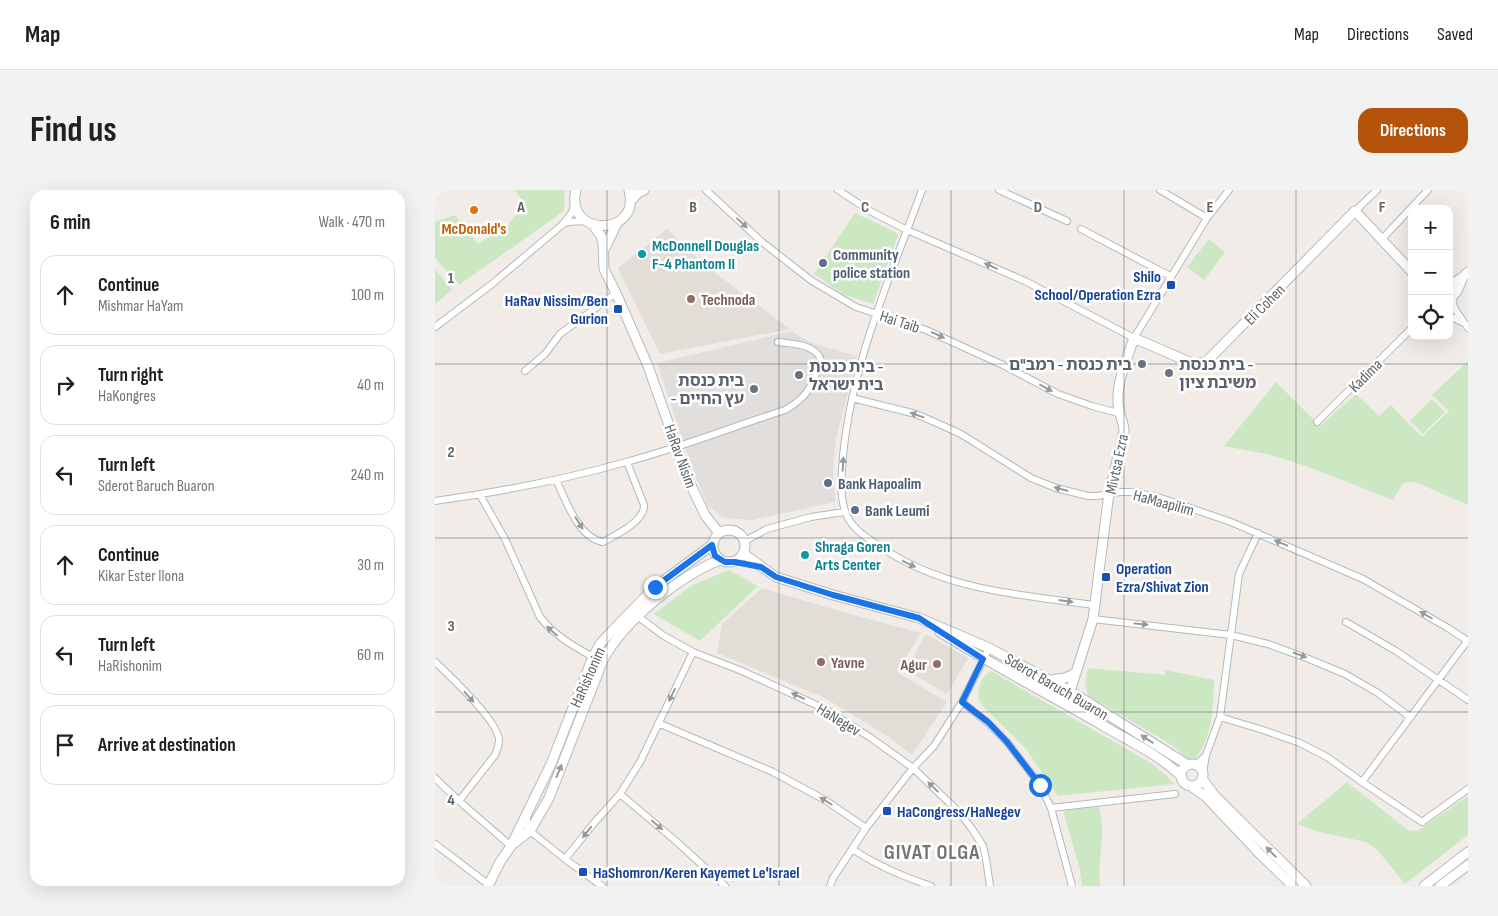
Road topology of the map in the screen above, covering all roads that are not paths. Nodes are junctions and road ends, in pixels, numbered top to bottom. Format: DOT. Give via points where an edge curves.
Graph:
graph roads {
  1 [pos="576,190"];
  2 [pos="629,190"];
  3 [pos="644,190"];
  4 [pos="706,190"];
  5 [pos="838,190"];
  6 [pos="922,190"];
  7 [pos="999,190"];
  8 [pos="1160,190"];
  9 [pos="1229,190"];
  10 [pos="1377,190"];
  11 [pos="1428,190"];
  12 [pos="631,202"];
  13 [pos="575,204"];
  14 [pos="1355,211"];
  15 [pos="1207,218"];
  16 [pos="1067,221"];
  17 [pos="589,222"];
  18 [pos="617,223"];
  19 [pos="562,225"];
  20 [pos="1081,229"];
  21 [pos="907,230"];
  22 [pos="1382,239"];
  23 [pos="603,253"];
  24 [pos="1408,268"];
  25 [pos="1465,275"];
  26 [pos="1170,276"];
  27 [pos="1453,283"];
  28 [pos="616,292"];
  29 [pos="1453,297"];
  30 [pos="1453,306"];
  31 [pos="876,313"];
  32 [pos="1453,318"];
  33 [pos="1466,325"];
  34 [pos="435,327"];
  35 [pos="1408,332"];
  36 [pos="1133,338"];
  37 [pos="778,342"];
  38 [pos="525,371"];
  39 [pos="852,398"];
  40 [pos="1118,412"];
  41 [pos="1317,422"];
  42 [pos="677,446"];
  43 [pos="627,462"];
  44 [pos="556,480"];
  45 [pos="1109,493"];
  46 [pos="479,495"];
  47 [pos="435,501"];
  48 [pos="845,512"];
  49 [pos="719,533"];
  50 [pos="1258,533"];
  51 [pos="745,541"];
  52 [pos="712,545"];
  53 [pos="744,554"];
  54 [pos="720,560"];
  55 [pos="735,562"];
  56 [pos="761,567"];
  57 [pos="1095,605"];
  58 [pos="635,614"];
  59 [pos="919,618"];
  60 [pos="1093,619"];
  61 [pos="1346,622"];
  62 [pos="1231,635"];
  63 [pos="1468,640"];
  64 [pos="989,648"];
  65 [pos="693,652"];
  66 [pos="593,657"];
  67 [pos="983,659"];
  68 [pos="435,662"];
  69 [pos="1075,673"];
  70 [pos="1051,680"];
  71 [pos="1439,680"];
  72 [pos="1070,691"];
  73 [pos="1468,700"];
  74 [pos="962,702"];
  75 [pos="1066,704"];
  76 [pos="1410,717"];
  77 [pos="1220,718"];
  78 [pos="658,723"];
  79 [pos="1206,755"];
  80 [pos="1191,765"];
  81 [pos="913,768"];
  82 [pos="1203,775"];
  83 [pos="1182,777"];
  84 [pos="435,778"];
  85 [pos="1362,782"];
  86 [pos="1191,786"];
  87 [pos="1468,789"];
  88 [pos="620,794"];
  89 [pos="1175,794"];
  90 [pos="459,801"];
  91 [pos="1051,808"];
  92 [pos="528,812"];
  93 [pos="866,828"];
  94 [pos="530,830"];
  95 [pos="435,844"];
  96 [pos="511,846"];
  97 [pos="852,849"];
  98 [pos="1468,852"];
  99 [pos="565,859"];
  100 [pos="1468,865"];
  101 [pos="488,885"];
  102 [pos="602,886"];
  103 [pos="725,886"];
  104 [pos="829,886"];
  105 [pos="931,886"];
  106 [pos="990,886"];
  107 [pos="1072,886"];
  108 [pos="1293,886"];
  109 [pos="1306,886"];
  110 [pos="1424,886"];
  111 [pos="1440,886"];
  1 -- 13 [label="street"];
  2 -- 12 [label="street"];
  3 -- 12 [label="street"];
  4 -- 31 [label="street, Hai Taib, one-way" via="762,242 812,281 856,307"];
  5 -- 21 [label="street"];
  6 -- 21 [label="street"];
  7 -- 16 [label="street"];
  8 -- 15 [label="street"];
  9 -- 15 [label="street, Mivtsa Ezra"];
  10 -- 14 [label="street, Eli Cohen"];
  11 -- 22 [label="street"];
  12 -- 18 [label="street"];
  13 -- 17 [label="street, HaRav Nisim" via="581,216"];
  13 -- 19 [label="street"];
  14 -- 22 [label="street"];
  14 -- 36 [label="street, Eli Cohen" via="1206,362 1194,364"];
  15 -- 26 [label="street, Mivtsa Ezra"];
  17 -- 18 [label="street" via="605,227"];
  17 -- 19 [label="street"];
  17 -- 23 [label="street, HaRav Nisim" via="601,236"];
  18 -- 23 [label="street"];
  19 -- 34 [label="street" via="493,284"];
  20 -- 26 [label="street"];
  21 -- 31 [label="street"];
  36 -- 21 [label="street, one-way" via="1025,281"];
  22 -- 24 [label="street"];
  23 -- 28 [label="street, HaRav Nisim" via="604,270"];
  25 -- 27 [label="street"];
  25 -- 29 [label="street"];
  26 -- 36 [label="street, Mivtsa Ezra"];
  28 -- 38 [label="street" via="560,334 545,354"];
  28 -- 42 [label="street, HaRav Nisim"];
  30 -- 33 [label="street"];
  31 -- 39 [label="street"];
  31 -- 40 [label="street, Hai Taib, one-way" via="926,330 1059,394"];
  32 -- 33 [label="street"];
  35 -- 41 [label="street, Kadima"];
  36 -- 40 [label="street, Mivtsa Ezra" via="1119,385"];
  37 -- 42 [label="street" via="805,347 820,356 813,382 803,398 785,410"];
  45 -- 39 [label="street, HaMaapilim, one-way" via="1088,496 1056,488 1031,478 961,434 939,424 916,414"];
  48 -- 39 [label="street, one-way" via="841,483 845,432"];
  40 -- 45 [label="street, Mivtsa Ezra" via="1124,432"];
  42 -- 43 [label="street"];
  42 -- 49 [label="street, HaRav Nisim" via="696,497"];
  43 -- 44 [label="street"];
  44 -- 43 [label="street, one-way" via="579,526 590,537 603,542 640,518 644,510"];
  44 -- 46 [label="street"];
  45 -- 50 [label="street, HaMaapilim" via="1131,492 1158,497"];
  45 -- 57 [label="street, Mivtsa Ezra"];
  46 -- 47 [label="street"];
  66 -- 46 [label="street, one-way" via="559,637 540,618 509,547"];
  48 -- 51 [label="street" via="811,517 767,530"];
  48 -- 57 [label="street, one-way" via="852,525 864,536 894,556 931,574 991,591"];
  49 -- 51 [label="street" via="732,530"];
  49 -- 52 [label="street"];
  50 -- 62 [label="street" via="1239,574"];
  63 -- 50 [label="street, HaMaapilim, one-way" via="1363,578"];
  51 -- 53 [label="street"];
  52 -- 54 [label="street" via="715,556"];
  52 -- 58 [label="street, HaRishonim" via="655,587"];
  53 -- 55 [label="street"];
  53 -- 56 [label="street, Sderot Baruch Buaron"];
  54 -- 55 [label="street"];
  54 -- 58 [label="street, HaRishonim" via="703,566"];
  55 -- 56 [label="street, Sderot Baruch Buaron"];
  56 -- 59 [label="street, Sderot Baruch Buaron" via="776,577"];
  57 -- 60 [label="street, Mivtsa Ezra"];
  58 -- 65 [label="street, HaNegev" via="664,636"];
  58 -- 66 [label="street, HaRishonim" via="601,644"];
  94 -- 58 [label="street, HaRishonim, one-way" via="549,798 603,660"];
  59 -- 64 [label="street, Sderot Baruch Buaron"];
  59 -- 67 [label="street, Sderot Baruch Buaron"];
  60 -- 62 [label="street, one-way"];
  60 -- 69 [label="street, Mivtsa Ezra"];
  61 -- 71 [label="street"];
  62 -- 76 [label="street, one-way" via="1309,658 1345,674"];
  62 -- 77 [label="street"];
  63 -- 71 [label="street"];
  64 -- 67 [label="street"];
  64 -- 70 [label="street, Sderot Baruch Buaron"];
  65 -- 78 [label="street, one-way"];
  81 -- 65 [label="street, HaNegev, one-way" via="825,709"];
  66 -- 92 [label="street, HaRishonim" via="551,764"];
  67 -- 74 [label="street"];
  67 -- 75 [label="street, Sderot Baruch Buaron"];
  68 -- 90 [label="street, one-way" via="490,720 499,739 495,755"];
  69 -- 70 [label="street"];
  69 -- 72 [label="street, Mivtsa Ezra"];
  70 -- 72 [label="street, Sderot Baruch Buaron"];
  71 -- 73 [label="street"];
  71 -- 76 [label="street"];
  72 -- 75 [label="street, Mivtsa Ezra"];
  80 -- 72 [label="street, Sderot Baruch Buaron, one-way"];
  74 -- 81 [label="street" via="934,746"];
  74 -- 91 [label="street" via="1007,742 1040,785"];
  75 -- 83 [label="street, Sderot Baruch Buaron" via="1149,752"];
  76 -- 85 [label="street"];
  77 -- 79 [label="street"];
  77 -- 85 [label="street" via="1300,743 1327,756"];
  78 -- 88 [label="street" via="640,762"];
  93 -- 78 [label="street, one-way" via="825,800 773,772"];
  79 -- 80 [label="street"];
  79 -- 82 [label="street"];
  80 -- 82 [label="street" via="1199,767"];
  80 -- 83 [label="street" via="1183,770"];
  81 -- 93 [label="street"];
  106 -- 81 [label="street, HaNegev, one-way" via="983,846 973,829"];
  82 -- 86 [label="street" via="1198,784"];
  109 -- 82 [label="street, one-way" via="1215,796"];
  83 -- 86 [label="street" via="1185,784"];
  84 -- 90 [label="street"];
  85 -- 87 [label="street" via="1422,822"];
  86 -- 108 [label="street" via="1205,796"];
  88 -- 99 [label="street, one-way"];
  88 -- 103 [label="street, one-way"];
  89 -- 91 [label="street"];
  90 -- 96 [label="street"];
  91 -- 107 [label="street"];
  92 -- 94 [label="street"];
  92 -- 96 [label="street, HaRishonim"];
  93 -- 97 [label="street"];
  94 -- 96 [label="street, HaRishonim"];
  94 -- 99 [label="street"];
  95 -- 101 [label="street"];
  96 -- 101 [label="street, HaRishonim"];
  97 -- 104 [label="street"];
  97 -- 105 [label="street" via="869,860"];
  98 -- 110 [label="street"];
  99 -- 102 [label="street"];
  100 -- 111 [label="street"];
}
